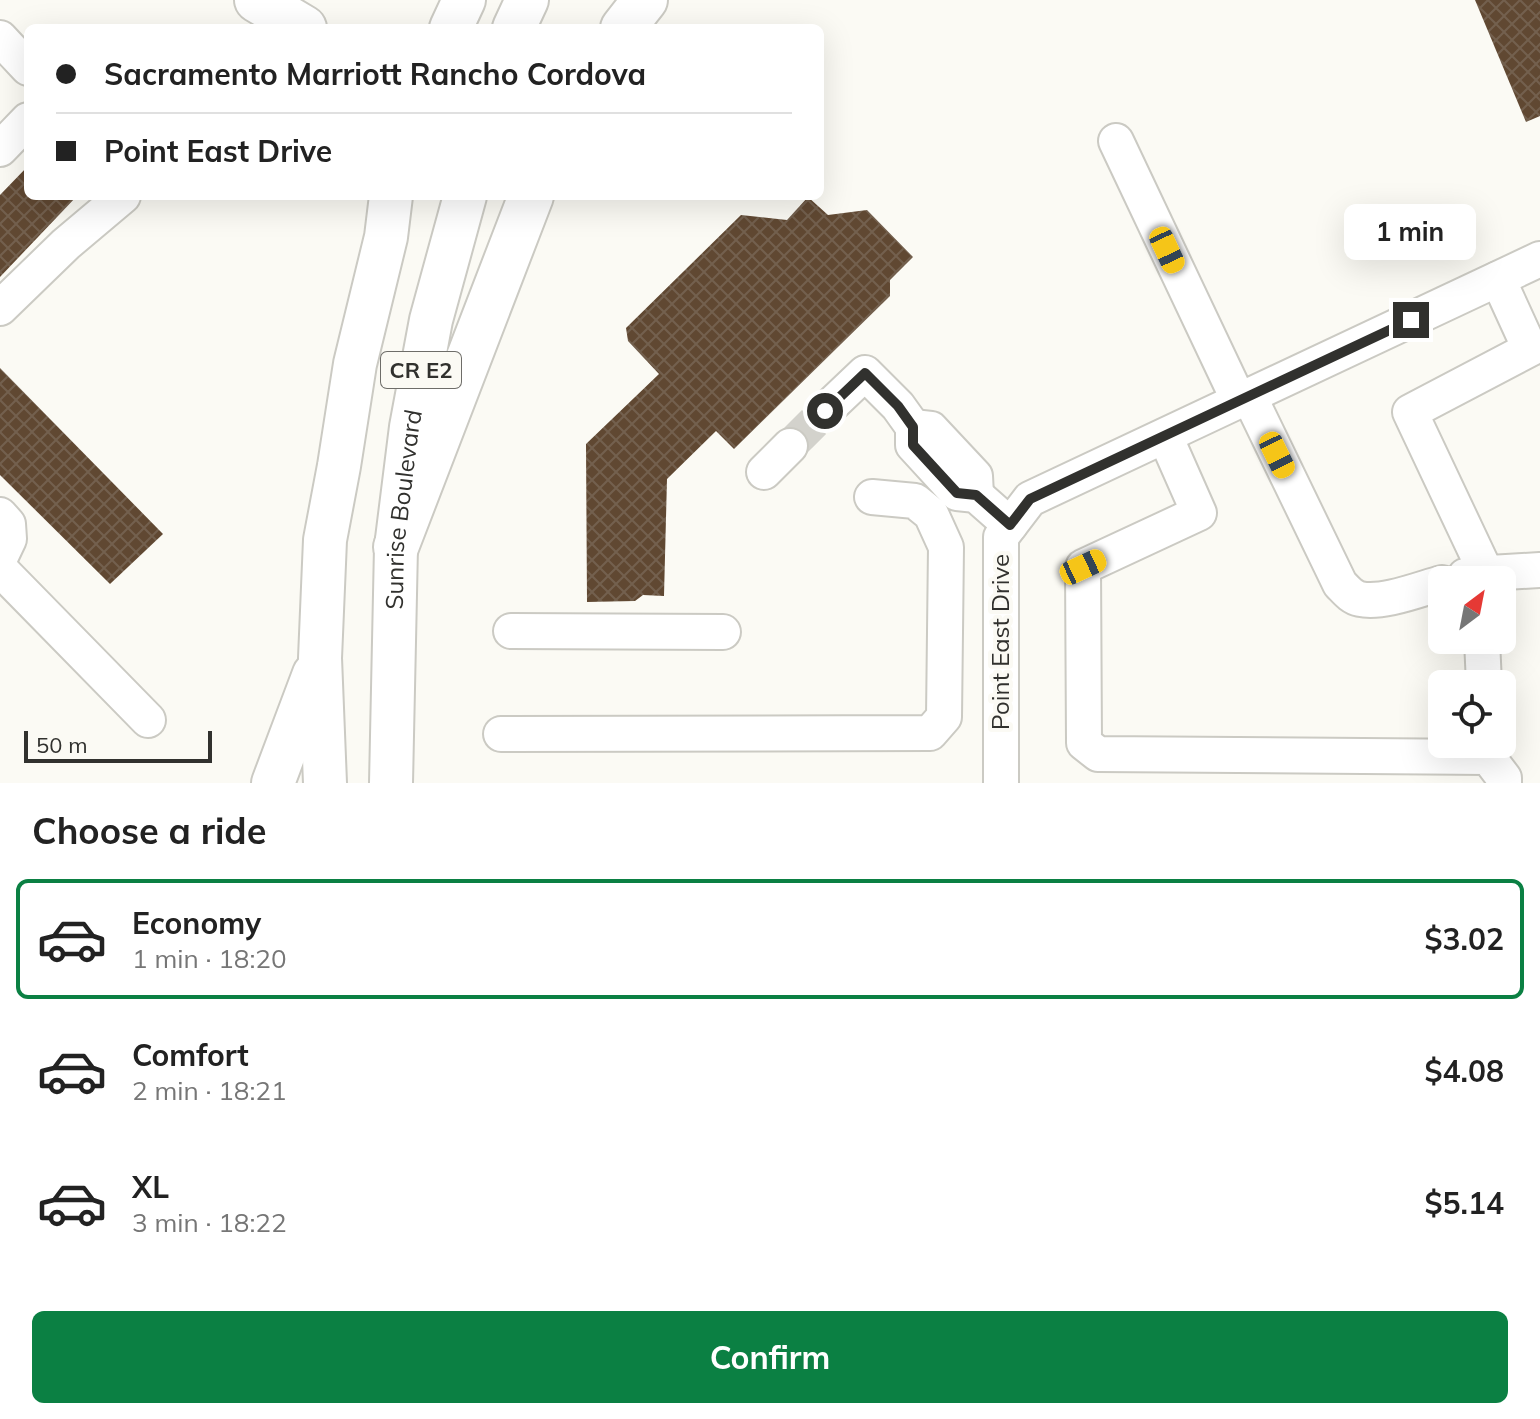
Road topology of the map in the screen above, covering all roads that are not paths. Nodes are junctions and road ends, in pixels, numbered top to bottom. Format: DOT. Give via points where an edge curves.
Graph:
graph roads {
  1 [pos="257,0"];
  2 [pos="464,0"];
  3 [pos="527,0"];
  4 [pos="645,0"];
  5 [pos="297,24"];
  6 [pos="453,24"];
  7 [pos="516,24"];
  8 [pos="626,24"];
  9 [pos="0,38"];
  10 [pos="24,64"];
  11 [pos="24,124"];
  12 [pos="1116,141"];
  13 [pos="0,149"];
  14 [pos="118,200"];
  15 [pos="391,200"];
  16 [pos="464,200"];
  17 [pos="529,200"];
  18 [pos="1540,259"];
  19 [pos="1498,279"];
  20 [pos="0,308"];
  21 [pos="1535,347"];
  22 [pos="1244,398"];
  23 [pos="825,411"];
  24 [pos="1165,436"];
  25 [pos="790,446"];
  26 [pos="764,472"];
  27 [pos="872,497"];
  28 [pos="0,515"];
  29 [pos="1010,525"];
  30 [pos="396,547"];
  31 [pos="0,558"];
  32 [pos="1483,566"];
  33 [pos="0,569"];
  34 [pos="1540,570"];
  35 [pos="1516,571"];
  36 [pos="1428,587"];
  37 [pos="511,631"];
  38 [pos="723,632"];
  39 [pos="320,658"];
  40 [pos="148,720"];
  41 [pos="501,734"];
  42 [pos="1493,761"];
  43 [pos="273,783"];
  44 [pos="325,783"];
  45 [pos="391,783"];
  46 [pos="1001,783"];
  1 -- 5 [label="highway"];
  2 -- 6 [label="main road"];
  3 -- 7 [label="main road"];
  4 -- 8 [label="highway"];
  9 -- 10 [label="street"];
  11 -- 13 [label="street"];
  12 -- 22 [label="street"];
  14 -- 20 [label="street"];
  15 -- 39 [label="main road, CR E2" via="325,540"];
  16 -- 30 [label="main road, Sunrise Boulevard / CR E2" via="431,320"];
  17 -- 30 [label="highway"];
  18 -- 19 [label="street, Point East Drive"];
  19 -- 21 [label="street"];
  19 -- 22 [label="street, Point East Drive"];
  21 -- 32 [label="street" via="1410,412"];
  22 -- 24 [label="street, Point East Drive"];
  22 -- 36 [label="street" via="1350,595 1379,600"];
  23 -- 29 [label="street" via="865,373 898,406 913,427 913,445 957,493 976,495"];
  24 -- 29 [label="street, Point East Drive" via="1030,499"];
  24 -- 42 [label="street" via="1199,513 1083,567 1084,743 1098,754"];
  25 -- 26 [label="street"];
  27 -- 41 [label="street" via="915,501 931,514 946,547 944,717 930,733"];
  28 -- 31 [label="street" via="8,524 9,539"];
  29 -- 46 [label="street, Point East Drive" via="1001,537"];
  30 -- 45 [label="main road, Sunrise Boulevard / CR E2"];
  33 -- 40 [label="street"];
  34 -- 35 [label="street"];
  37 -- 38 [label="street"];
  39 -- 43 [label="main road"];
  39 -- 44 [label="main road, CR E2"];
}
